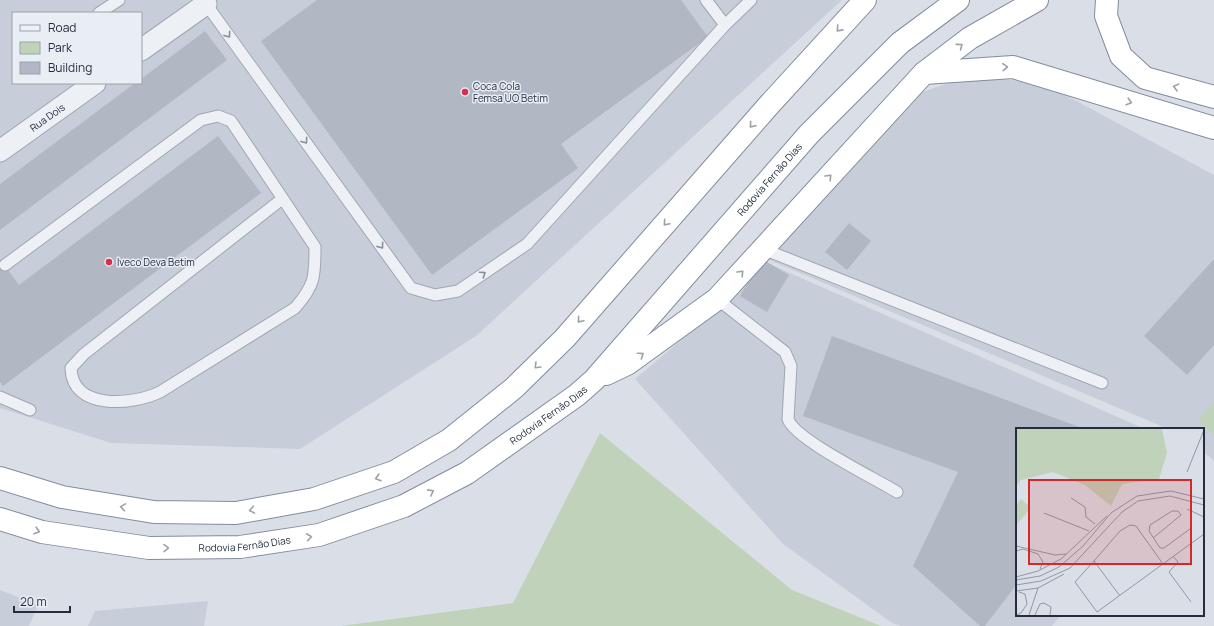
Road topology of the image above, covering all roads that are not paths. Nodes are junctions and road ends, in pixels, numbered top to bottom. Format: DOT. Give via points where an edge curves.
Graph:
graph roads {
  1 [pos="118,0"];
  2 [pos="706,0"];
  3 [pos="751,0"];
  4 [pos="865,0"];
  5 [pos="958,0"];
  6 [pos="1037,0"];
  7 [pos="1107,0"];
  8 [pos="208,2"];
  9 [pos="100,12"];
  10 [pos="725,25"];
  11 [pos="142,49"];
  12 [pos="924,74"];
  13 [pos="94,84"];
  14 [pos="1214,97"];
  15 [pos="1214,128"];
  16 [pos="0,151"];
  17 [pos="282,199"];
  18 [pos="763,248"];
  19 [pos="5,265"];
  20 [pos="717,299"];
  21 [pos="594,380"];
  22 [pos="1102,383"];
  23 [pos="0,397"];
  24 [pos="30,410"];
  25 [pos="0,478"];
  26 [pos="897,492"];
  27 [pos="0,519"];
  1 -- 9 [label="lane"];
  2 -- 10 [label="lane"];
  3 -- 10 [label="lane"];
  4 -- 25 [label="highway, one-way" via="769,105 565,338 508,393 449,440 394,472 314,499 236,513 154,512 62,497"];
  5 -- 21 [label="highway, Rodovia Fernão Dias" via="900,43 809,134"];
  12 -- 6 [label="highway, one-way" via="970,38"];
  14 -- 7 [label="highway, one-way" via="1144,78 1121,56 1106,16"];
  8 -- 10 [label="lane, one-way" via="411,288 435,295 458,291 527,244"];
  8 -- 11 [label="street"];
  12 -- 15 [label="highway, one-way" via="1014,67"];
  18 -- 12 [label="highway, one-way"];
  13 -- 16 [label="street, Rua Dois"];
  17 -- 17 [label="lane" via="84,354 71,368 71,378 78,390 97,401 141,400 151,397 295,308 309,292 315,270 314,247"];
  17 -- 19 [label="lane" via="231,121 218,116 201,120"];
  20 -- 18 [label="highway, one-way"];
  18 -- 22 [label="lane"];
  21 -- 20 [label="highway, one-way" via="627,364"];
  20 -- 26 [label="lane" via="786,352 791,366 788,419 790,424 808,440"];
  27 -- 21 [label="highway, Rodovia Fernão Dias, one-way" via="42,532 149,548 240,547 319,535 404,506 466,473 577,395"];
  23 -- 24 [label="lane"];
}
